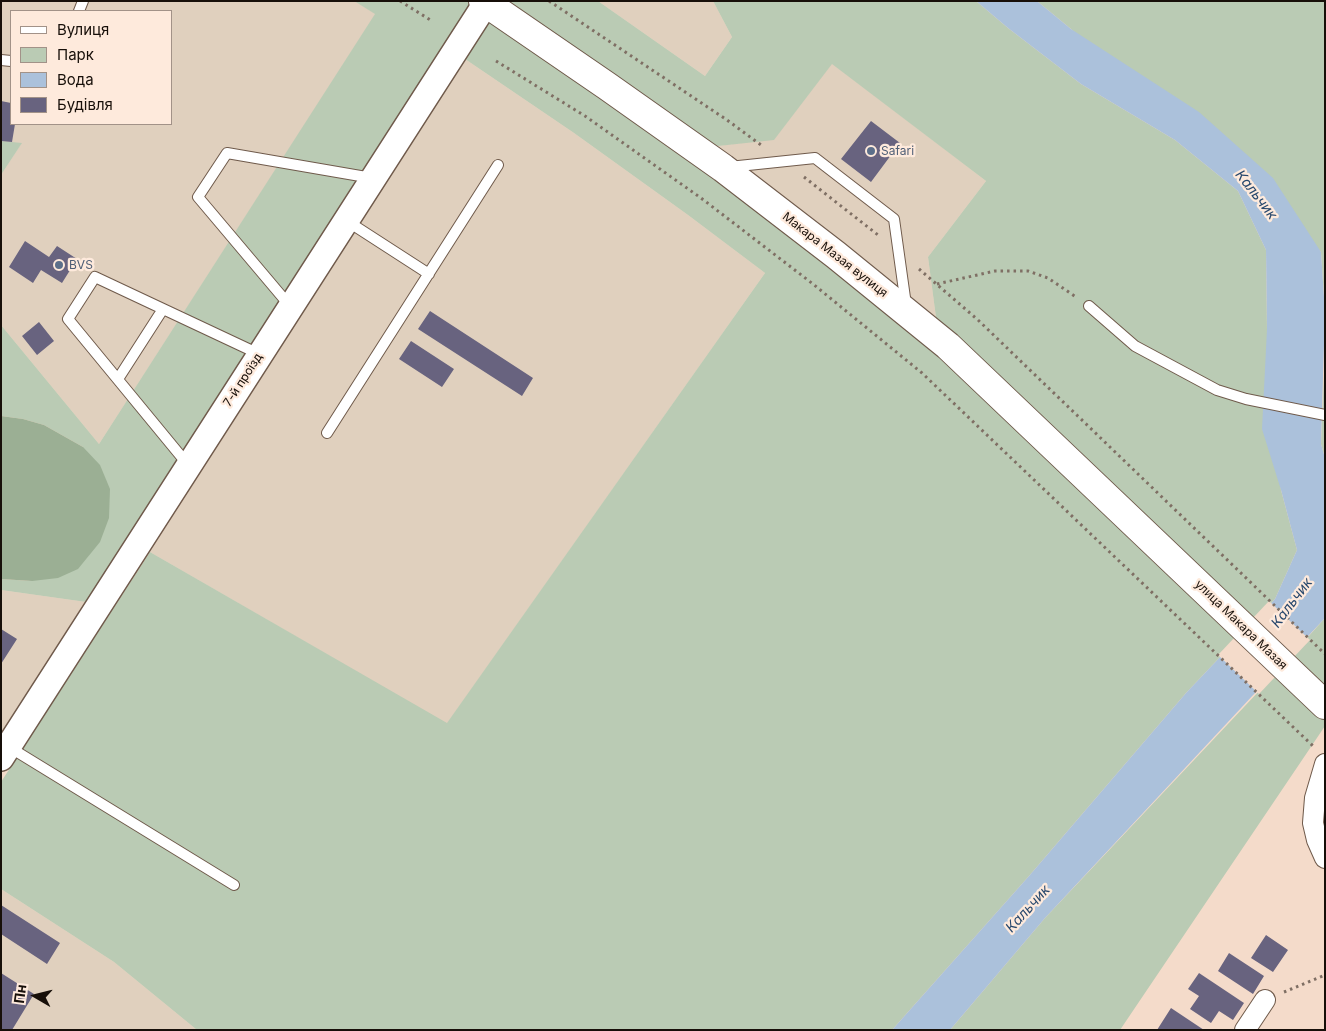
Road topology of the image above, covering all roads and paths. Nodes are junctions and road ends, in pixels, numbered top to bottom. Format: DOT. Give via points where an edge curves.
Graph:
graph roads {
  1 [pos="400,1"];
  2 [pos="549,1"];
  3 [pos="484,2"];
  4 [pos="432,21"];
  5 [pos="496,61"];
  6 [pos="782,161"];
  7 [pos="498,165"];
  8 [pos="723,168"];
  9 [pos="373,178"];
  10 [pos="346,220"];
  11 [pos="899,252"];
  12 [pos="429,274"];
  13 [pos="937,284"];
  14 [pos="1089,306"];
  15 [pos="291,307"];
  16 [pos="163,309"];
  17 [pos="907,313"];
  18 [pos="260,355"];
  19 [pos="118,379"];
  20 [pos="1325,415"];
  21 [pos="327,433"];
  22 [pos="189,466"];
  23 [pos="1156,545"];
  24 [pos="1325,654"];
  25 [pos="1325,706"];
  26 [pos="5,752"];
  27 [pos="1321,757"];
  28 [pos="1325,858"];
  29 [pos="234,885"];
  30 [pos="1325,975"];
  31 [pos="1265,1000"];
  32 [pos="1246,1030"];
  1 -- 4 [label="path"];
  2 -- 6 [label="path" via="727,120"];
  3 -- 8 [label="main road, Макара Мазая вулиця"];
  3 -- 9 [label="street, 7-й проїзд"];
  5 -- 27 [label="path" via="585,116 701,198 922,373"];
  6 -- 8 [label="lane"];
  6 -- 11 [label="path"];
  6 -- 11 [label="lane" via="815,158 894,219"];
  7 -- 12 [label="lane"];
  8 -- 17 [label="main road, Макара Мазая вулиця"];
  9 -- 10 [label="street, 7-й проїзд"];
  9 -- 15 [label="lane" via="227,152 198,197"];
  10 -- 12 [label="lane"];
  10 -- 15 [label="street, 7-й проїзд"];
  11 -- 13 [label="path"];
  11 -- 17 [label="lane"];
  12 -- 21 [label="lane"];
  13 -- 14 [label="path" via="995,271 1028,271 1048,278"];
  13 -- 24 [label="path"];
  14 -- 20 [label="lane" via="1135,346 1218,390"];
  15 -- 18 [label="street, 7-й проїзд"];
  16 -- 18 [label="lane"];
  16 -- 19 [label="lane"];
  16 -- 19 [label="lane" via="95,277 68,318"];
  17 -- 23 [label="main road, Макара Мазая вулиця" via="948,346"];
  18 -- 22 [label="street, 7-й проїзд"];
  19 -- 22 [label="lane"];
  22 -- 26 [label="street, 7-й проїзд"];
  23 -- 25 [label="main road, улица Макара Мазая"];
  26 -- 29 [label="lane"];
  27 -- 28 [label="street" via="1313,823"];
  30 -- 31 [label="path"];
  31 -- 32 [label="street"];
}
